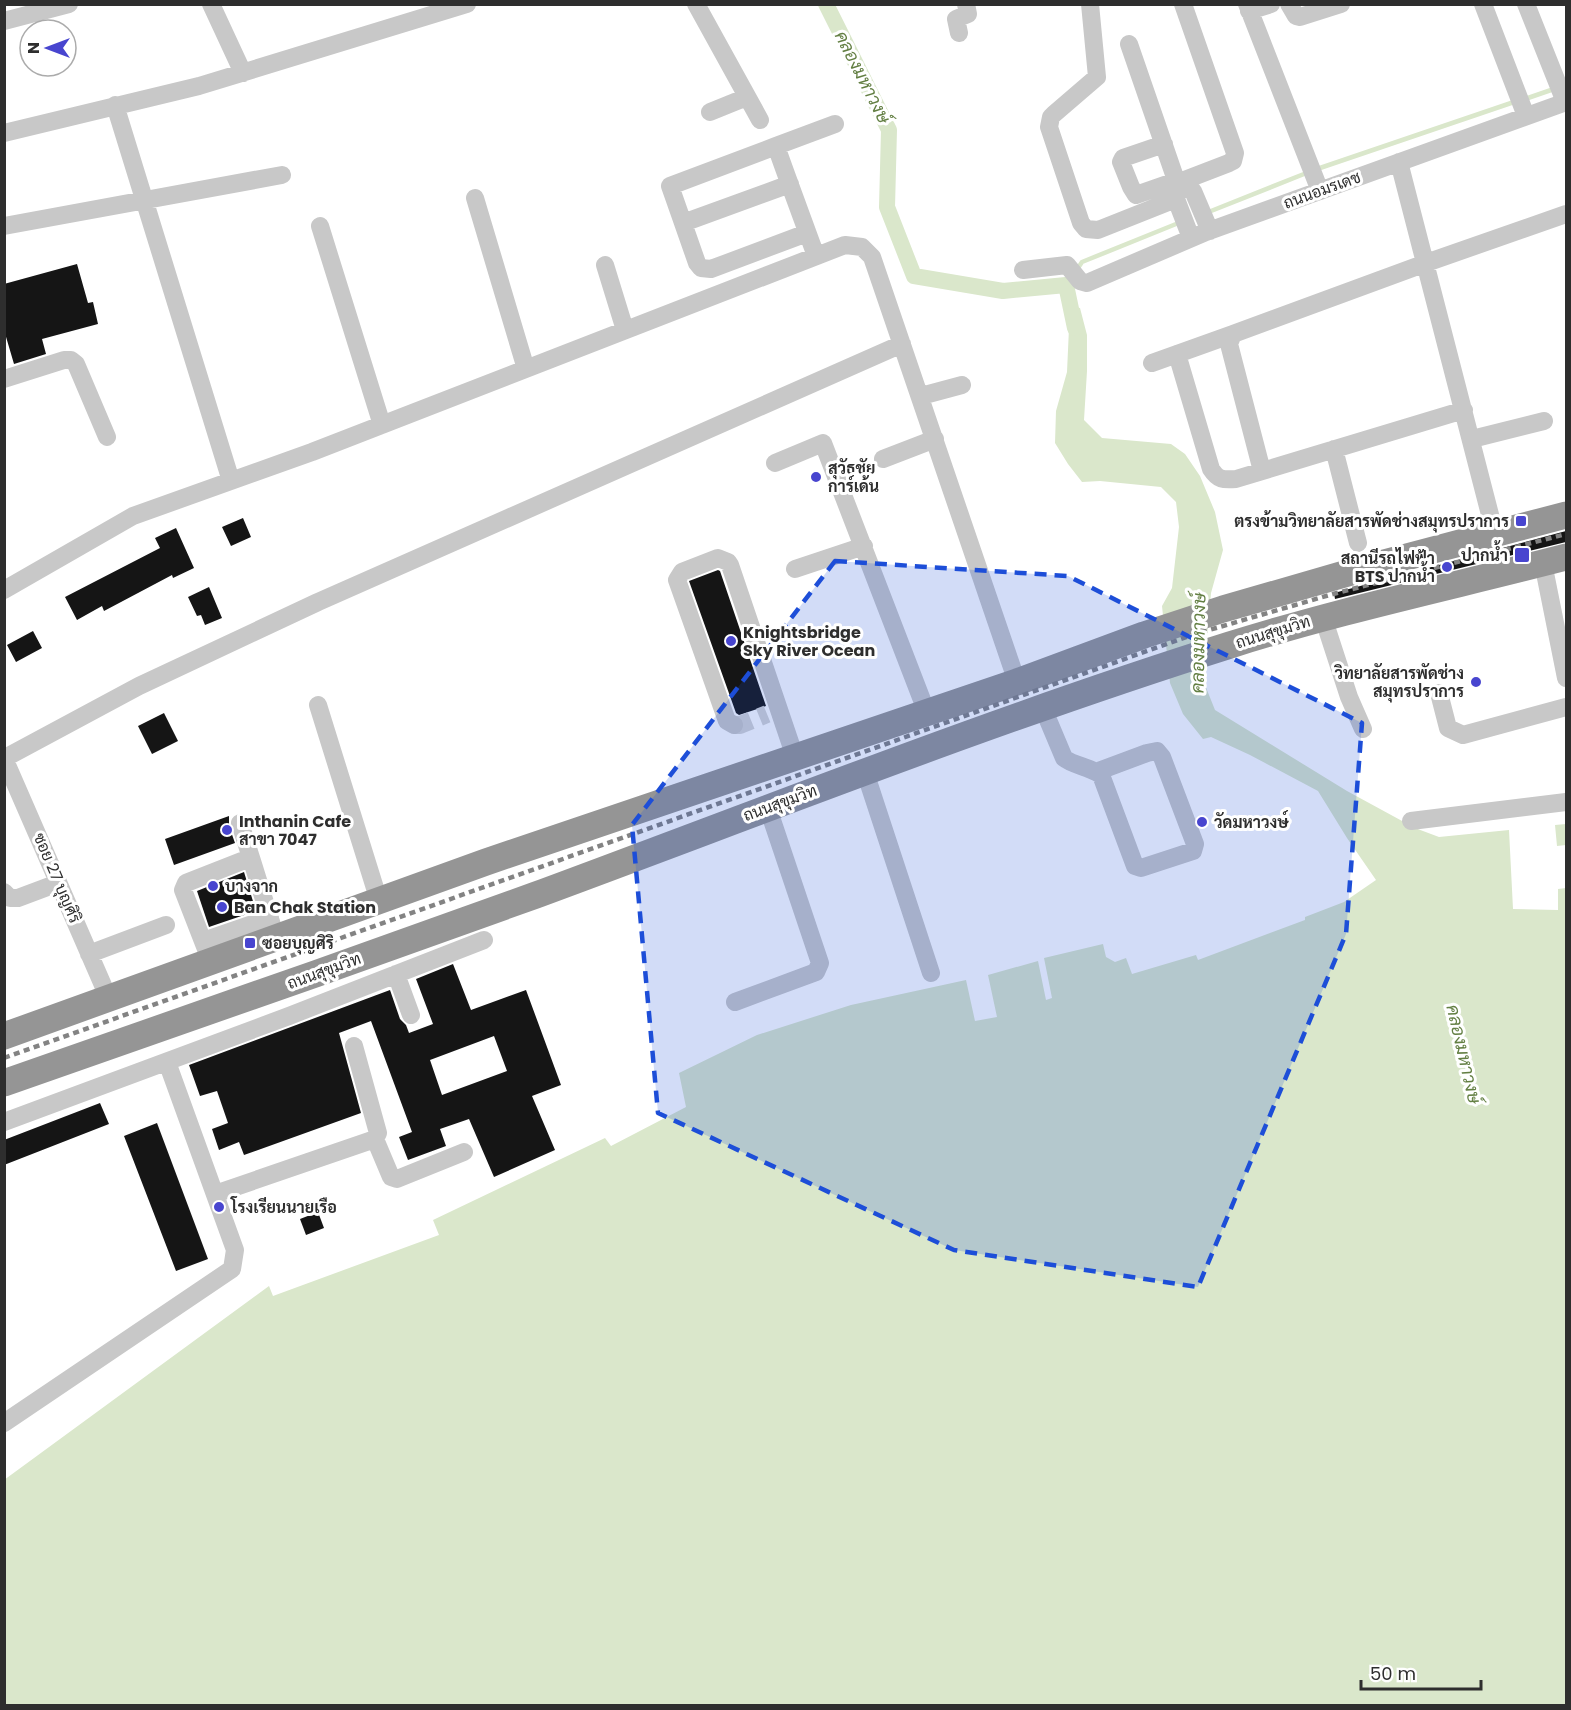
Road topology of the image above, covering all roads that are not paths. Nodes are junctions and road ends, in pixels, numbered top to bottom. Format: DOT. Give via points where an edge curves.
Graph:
graph roads {
  1 [pos="69,4"];
  2 [pos="212,4"];
  3 [pos="467,4"];
  4 [pos="696,4"];
  5 [pos="966,4"];
  6 [pos="1090,4"];
  7 [pos="1183,4"];
  8 [pos="1271,4"];
  9 [pos="1289,4"];
  10 [pos="1341,4"];
  11 [pos="1483,4"];
  12 [pos="1526,4"];
  13 [pos="1248,8"];
  14 [pos="4,21"];
  15 [pos="959,33"];
  16 [pos="1130,44"];
  17 [pos="243,73"];
  18 [pos="747,97"];
  19 [pos="1565,101"];
  20 [pos="115,105"];
  21 [pos="1523,108"];
  22 [pos="710,112"];
  23 [pos="760,120"];
  24 [pos="835,124"];
  25 [pos="4,133"];
  26 [pos="1164,144"];
  27 [pos="776,146"];
  28 [pos="1400,162"];
  29 [pos="282,175"];
  30 [pos="1314,177"];
  31 [pos="790,184"];
  32 [pos="475,198"];
  33 [pos="143,201"];
  34 [pos="1181,204"];
  35 [pos="1566,214"];
  36 [pos="1205,221"];
  37 [pos="683,223"];
  38 [pos="4,226"];
  39 [pos="320,226"];
  40 [pos="807,233"];
  41 [pos="816,256"];
  42 [pos="1426,263"];
  43 [pos="605,266"];
  44 [pos="1023,270"];
  45 [pos="625,330"];
  46 [pos="1233,334"];
  47 [pos="902,344"];
  48 [pos="1177,354"];
  49 [pos="1152,363"];
  50 [pos="526,369"];
  51 [pos="6,372"];
  52 [pos="962,385"];
  53 [pos="921,396"];
  54 [pos="1464,410"];
  55 [pos="1544,421"];
  56 [pos="382,425"];
  57 [pos="107,437"];
  58 [pos="935,439"];
  59 [pos="1472,439"];
  60 [pos="1334,449"];
  61 [pos="883,459"];
  62 [pos="775,463"];
  63 [pos="1262,471"];
  64 [pos="231,481"];
  65 [pos="1566,515"];
  66 [pos="1496,534"];
  67 [pos="1358,543"];
  68 [pos="864,546"];
  69 [pos="1555,560"];
  70 [pos="742,564"];
  71 [pos="795,569"];
  72 [pos="4,590"];
  73 [pos="1313,620"];
  74 [pos="1566,678"];
  75 [pos="1017,682"];
  76 [pos="1439,693"];
  77 [pos="318,705"];
  78 [pos="1566,707"];
  79 [pos="1043,708"];
  80 [pos="927,713"];
  81 [pos="734,725"];
  82 [pos="1363,729"];
  83 [pos="800,756"];
  84 [pos="5,758"];
  85 [pos="865,772"];
  86 [pos="1096,772"];
  87 [pos="1566,802"];
  88 [pos="768,808"];
  89 [pos="625,815"];
  90 [pos="1411,821"];
  91 [pos="240,823"];
  92 [pos="640,854"];
  93 [pos="252,861"];
  94 [pos="58,883"];
  95 [pos="4,892"];
  96 [pos="379,901"];
  97 [pos="166,925"];
  98 [pos="273,928"];
  99 [pos="484,940"];
  100 [pos="207,952"];
  101 [pos="89,954"];
  102 [pos="931,973"];
  103 [pos="396,974"];
  104 [pos="109,999"];
  105 [pos="735,1002"];
  106 [pos="411,1015"];
  107 [pos="4,1036"];
  108 [pos="354,1046"];
  109 [pos="167,1062"];
  110 [pos="4,1083"];
  111 [pos="4,1122"];
  112 [pos="375,1139"];
  113 [pos="464,1152"];
  114 [pos="215,1194"];
  115 [pos="4,1423"];
  1 -- 14 [label="street"];
  2 -- 17 [label="street"];
  3 -- 17 [label="street"];
  4 -- 18 [label="street"];
  5 -- 15 [label="street" via="968,14 957,20"];
  6 -- 34 [label="street" via="1097,77 1054,114 1049,127 1081,223 1086,229 1098,230"];
  7 -- 34 [label="street" via="1235,153 1233,161"];
  8 -- 13 [label="street"];
  9 -- 10 [label="street" via="1300,17"];
  11 -- 21 [label="street"];
  12 -- 19 [label="street"];
  13 -- 30 [label="street"];
  16 -- 26 [label="street"];
  17 -- 20 [label="street"];
  18 -- 22 [label="street"];
  18 -- 23 [label="street"];
  19 -- 21 [label="street, ถนนอมรเดช"];
  20 -- 25 [label="street"];
  20 -- 33 [label="street"];
  21 -- 28 [label="street, ถนนอมรเดช"];
  24 -- 27 [label="street"];
  26 -- 34 [label="street"];
  26 -- 34 [label="street" via="1123,158 1122,162 1136,195"];
  27 -- 31 [label="street"];
  27 -- 37 [label="street" via="670,186"];
  28 -- 30 [label="street, ถนนอมรเดช"];
  28 -- 42 [label="street"];
  29 -- 33 [label="street"];
  30 -- 36 [label="street, ถนนอมรเดช"];
  31 -- 37 [label="street"];
  31 -- 40 [label="street"];
  32 -- 50 [label="street"];
  33 -- 38 [label="street"];
  33 -- 64 [label="street"];
  34 -- 36 [label="street, ถนนอมรเดช"];
  34 -- 36 [label="street" via="1193,191"];
  34 -- 44 [label="street, ถนนอมรเดช" via="1087,283 1080,281 1067,265"];
  35 -- 42 [label="street"];
  37 -- 40 [label="street" via="697,263 711,268"];
  39 -- 56 [label="street"];
  40 -- 41 [label="street"];
  41 -- 45 [label="street"];
  41 -- 47 [label="street" via="845,245 862,247 872,257"];
  42 -- 46 [label="street"];
  42 -- 54 [label="street"];
  43 -- 45 [label="street"];
  45 -- 50 [label="street"];
  46 -- 48 [label="street"];
  46 -- 63 [label="street" via="1229,344"];
  47 -- 53 [label="street"];
  47 -- 84 [label="street" via="318,602 139,686"];
  48 -- 49 [label="street"];
  48 -- 63 [label="street" via="1215,475 1223,480 1236,479"];
  50 -- 56 [label="street"];
  51 -- 57 [label="street" via="71,360"];
  52 -- 53 [label="street"];
  53 -- 58 [label="street"];
  54 -- 59 [label="street"];
  54 -- 60 [label="street"];
  55 -- 59 [label="street"];
  56 -- 64 [label="street"];
  58 -- 61 [label="street"];
  58 -- 75 [label="street"];
  59 -- 66 [label="street"];
  60 -- 63 [label="street"];
  60 -- 67 [label="street"];
  62 -- 68 [label="street" via="824,443"];
  64 -- 72 [label="street" via="134,516"];
  65 -- 66 [label="highway"];
  66 -- 75 [label="highway" via="1223,609"];
  68 -- 71 [label="street"];
  68 -- 80 [label="street"];
  69 -- 73 [label="highway, ถนนสุขุมวิท"];
  69 -- 74 [label="street"];
  70 -- 83 [label="street"];
  73 -- 79 [label="highway, ถนนสุขุมวิท"];
  73 -- 82 [label="street"];
  75 -- 80 [label="highway"];
  76 -- 78 [label="street" via="1448,728 1463,735"];
  77 -- 96 [label="street"];
  79 -- 85 [label="highway, ถนนสุขุมวิท"];
  79 -- 86 [label="street" via="1064,758"];
  80 -- 83 [label="highway"];
  81 -- 83 [label="street" via="728,721 678,580 682,573 718,558 730,565 773,712"];
  83 -- 89 [label="highway"];
  84 -- 94 [label="street, ซอย 27 บุญศิริ"];
  85 -- 88 [label="highway, ถนนสุขุมวิท"];
  85 -- 102 [label="street"];
  86 -- 86 [label="street" via="1157,751 1195,844 1193,851 1141,868 1135,866 1101,775"];
  87 -- 90 [label="street"];
  88 -- 92 [label="highway, ถนนสุขุมวิท"];
  88 -- 105 [label="street" via="820,963 816,972"];
  89 -- 92 [label="highway"];
  89 -- 96 [label="highway"];
  91 -- 93 [label="street"];
  92 -- 110 [label="highway, ถนนสุขุมวิท"];
  93 -- 98 [label="street"];
  93 -- 100 [label="street" via="242,861 183,886"];
  94 -- 95 [label="street" via="18,898 10,898"];
  94 -- 101 [label="street, ซอย 27 บุญศิริ"];
  96 -- 98 [label="highway"];
  97 -- 101 [label="street"];
  98 -- 100 [label="highway"];
  99 -- 103 [label="street"];
  100 -- 104 [label="highway"];
  101 -- 104 [label="street, ซอย 27 บุญศิริ"];
  103 -- 106 [label="street"];
  103 -- 109 [label="street"];
  104 -- 107 [label="highway"];
  108 -- 112 [label="street" via="378,1133"];
  109 -- 111 [label="street"];
  109 -- 114 [label="street"];
  112 -- 113 [label="street" via="391,1177 397,1179"];
  112 -- 114 [label="street"];
  114 -- 115 [label="street" via="235,1250 232,1269"];
}
